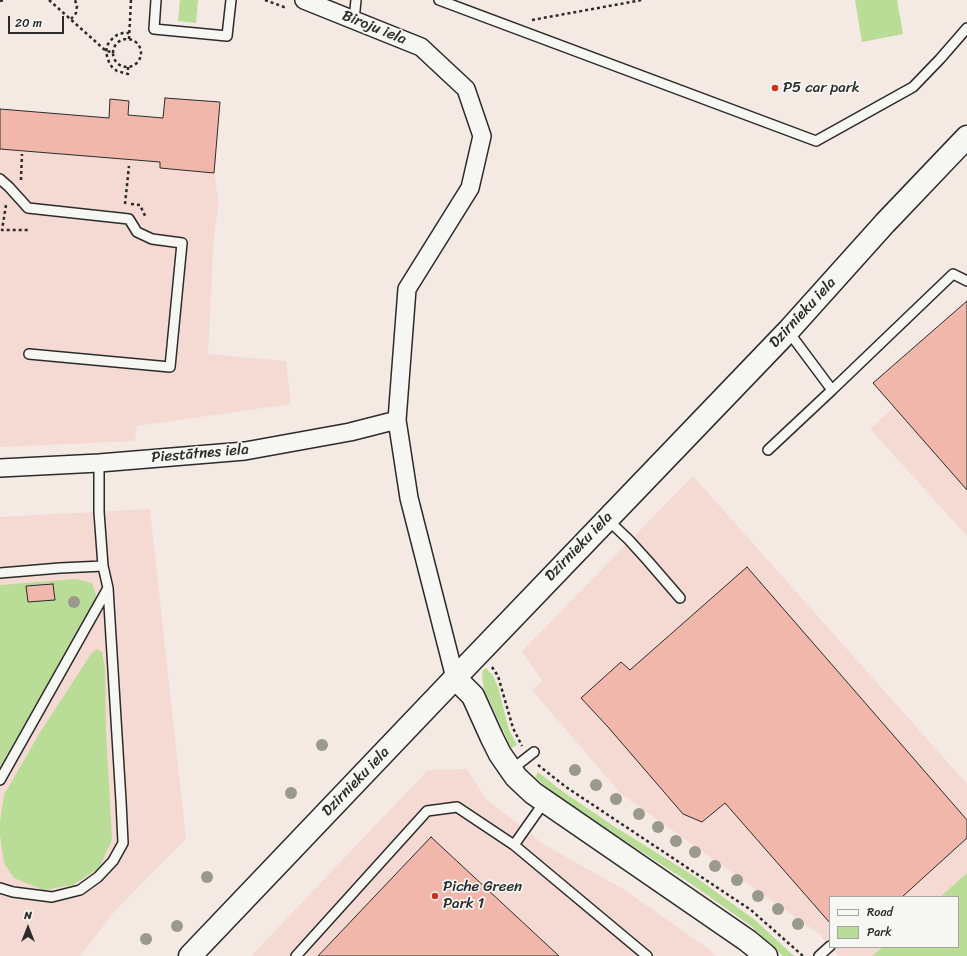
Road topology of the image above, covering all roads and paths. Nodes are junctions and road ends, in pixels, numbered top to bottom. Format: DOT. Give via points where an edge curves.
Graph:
graph roads {
  1 [pos="4,0"];
  2 [pos="50,0"];
  3 [pos="75,0"];
  4 [pos="131,0"];
  5 [pos="156,0"];
  6 [pos="231,0"];
  7 [pos="265,0"];
  8 [pos="356,0"];
  9 [pos="439,0"];
  10 [pos="642,0"];
  11 [pos="0,1"];
  12 [pos="297,2"];
  13 [pos="71,19"];
  14 [pos="354,20"];
  15 [pos="530,20"];
  16 [pos="967,28"];
  17 [pos="129,33"];
  18 [pos="129,39"];
  19 [pos="106,51"];
  20 [pos="113,52"];
  21 [pos="128,67"];
  22 [pos="967,137"];
  23 [pos="128,166"];
  24 [pos="0,179"];
  25 [pos="9,186"];
  26 [pos="125,204"];
  27 [pos="28,230"];
  28 [pos="967,281"];
  29 [pos="788,331"];
  30 [pos="29,354"];
  31 [pos="832,390"];
  32 [pos="397,420"];
  33 [pos="768,450"];
  34 [pos="99,463"];
  35 [pos="0,468"];
  36 [pos="607,519"];
  37 [pos="102,566"];
  38 [pos="0,573"];
  39 [pos="108,588"];
  40 [pos="680,598"];
  41 [pos="492,668"];
  42 [pos="455,678"];
  43 [pos="532,754"];
  44 [pos="511,770"];
  45 [pos="0,780"];
  46 [pos="545,801"];
  47 [pos="514,845"];
  48 [pos="0,888"];
  49 [pos="829,947"];
  50 [pos="190,956"];
  51 [pos="296,956"];
  52 [pos="647,956"];
  53 [pos="766,956"];
  54 [pos="803,956"];
  55 [pos="818,956"];
  1 -- 11 [label="path"];
  2 -- 13 [label="path"];
  3 -- 13 [label="path" via="76,14"];
  4 -- 17 [label="path"];
  5 -- 6 [label="lane" via="154,29 227,36"];
  7 -- 12 [label="path" via="284,7"];
  8 -- 14 [label="lane"];
  9 -- 16 [label="lane" via="816,141 913,87"];
  10 -- 15 [label="path"];
  12 -- 14 [label="street, Biroju iela"];
  13 -- 19 [label="path"];
  14 -- 32 [label="street, Biroju iela" via="421,47 466,89 482,136 470,188 407,289"];
  17 -- 18 [label="path"];
  17 -- 19 [label="path" via="117,35 108,44"];
  18 -- 20 [label="path" via="118,42"];
  18 -- 21 [label="path" via="141,51 138,62"];
  19 -- 20 [label="path"];
  19 -- 21 [label="path" via="109,62 117,71 128,74"];
  20 -- 21 [label="path" via="117,63"];
  22 -- 29 [label="street, Dzirnieku iela"];
  23 -- 26 [label="path"];
  24 -- 25 [label="lane"];
  25 -- 27 [label="path" via="2,230"];
  25 -- 30 [label="lane" via="28,208 129,219 138,232 152,239 182,243 170,367"];
  28 -- 31 [label="lane" via="953,274"];
  29 -- 31 [label="lane"];
  29 -- 36 [label="street, Dzirnieku iela"];
  31 -- 33 [label="lane"];
  32 -- 34 [label="street, Piestātnes iela" via="350,432 245,451"];
  32 -- 42 [label="street" via="409,498"];
  34 -- 35 [label="street, Piestātnes iela"];
  34 -- 37 [label="lane"];
  36 -- 40 [label="lane"];
  36 -- 42 [label="street, Dzirnieku iela"];
  37 -- 38 [label="lane"];
  37 -- 39 [label="lane"];
  39 -- 45 [label="lane"];
  39 -- 48 [label="lane" via="123,843 113,861 98,877 80,890 52,897"];
  41 -- 43 [label="path" via="498,676 513,728 521,744"];
  42 -- 44 [label="street" via="473,696 497,749"];
  42 -- 50 [label="street, Dzirnieku iela"];
  43 -- 44 [label="lane"];
  43 -- 54 [label="path" via="536,764 566,787 751,910"];
  44 -- 46 [label="street"];
  46 -- 47 [label="lane"];
  46 -- 53 [label="street"];
  47 -- 51 [label="lane" via="457,807 427,811"];
  47 -- 52 [label="lane"];
  49 -- 55 [label="lane"];
}
